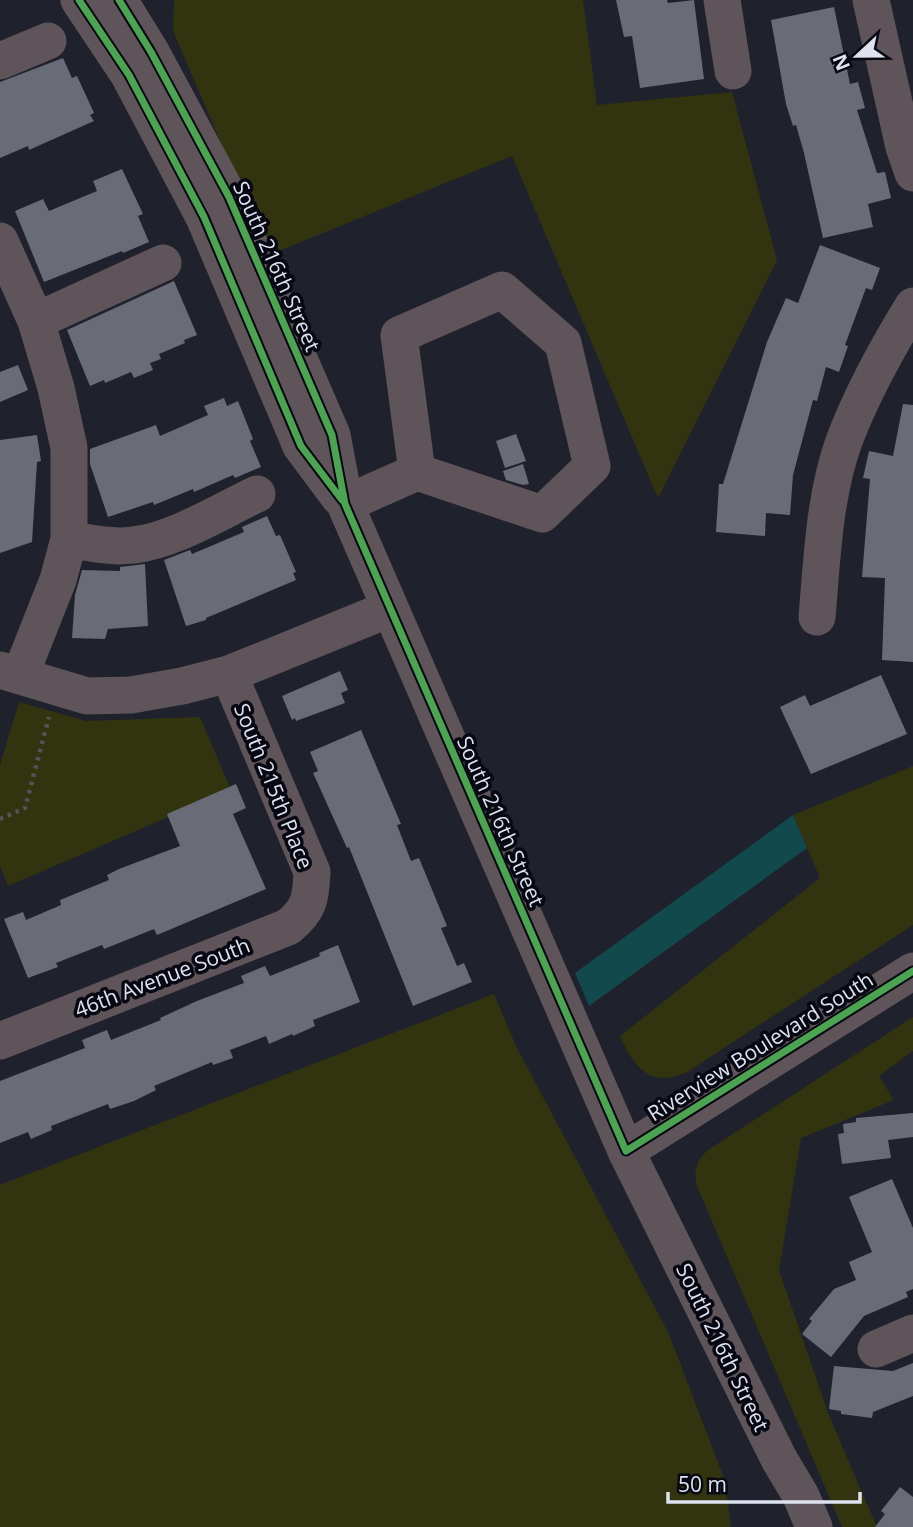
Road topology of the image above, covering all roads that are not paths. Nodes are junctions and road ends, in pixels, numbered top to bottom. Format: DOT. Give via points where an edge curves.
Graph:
graph roads {
  1 [pos="79,0"];
  2 [pos="119,0"];
  3 [pos="722,0"];
  4 [pos="871,0"];
  5 [pos="48,41"];
  6 [pos="0,61"];
  7 [pos="140,64"];
  8 [pos="733,71"];
  9 [pos="913,173"];
  10 [pos="0,241"];
  11 [pos="163,263"];
  12 [pos="913,306"];
  13 [pos="36,321"];
  14 [pos="416,472"];
  15 [pos="257,494"];
  16 [pos="345,504"];
  17 [pos="69,539"];
  18 [pos="389,609"];
  19 [pos="817,617"];
  20 [pos="10,673"];
  21 [pos="229,674"];
  22 [pos="311,898"];
  23 [pos="913,971"];
  24 [pos="0,1041"];
  25 [pos="626,1151"];
  26 [pos="913,1334"];
  27 [pos="876,1349"];
  28 [pos="779,1460"];
  29 [pos="793,1527"];
  30 [pos="814,1527"];
  1 -- 7 [label="street"];
  2 -- 7 [label="street"];
  3 -- 8 [label="street"];
  4 -- 9 [label="street"];
  5 -- 6 [label="street"];
  7 -- 16 [label="street, South 216th Street" via="301,446"];
  10 -- 13 [label="street"];
  11 -- 13 [label="street"];
  12 -- 19 [label="street" via="863,394 843,445 830,497"];
  13 -- 17 [label="street" via="69,449"];
  14 -- 14 [label="street" via="399,335 502,290 563,343 592,466 542,514"];
  14 -- 16 [label="street"];
  15 -- 17 [label="street" via="171,534 134,545"];
  16 -- 18 [label="street, South 216th Street"];
  17 -- 20 [label="street" via="58,580"];
  18 -- 21 [label="street"];
  18 -- 25 [label="street, South 216th Street"];
  20 -- 21 [label="street" via="87,696 131,695"];
  21 -- 22 [label="street, South 215th Place" via="312,872"];
  22 -- 24 [label="street, 46th Avenue South" via="300,918 288,927"];
  23 -- 25 [label="street, Riverview Boulevard South"];
  25 -- 28 [label="street, South 216th Street"];
  26 -- 27 [label="street"];
  28 -- 29 [label="street, South 216th Street"];
  28 -- 30 [label="street, South 216th Street"];
}
